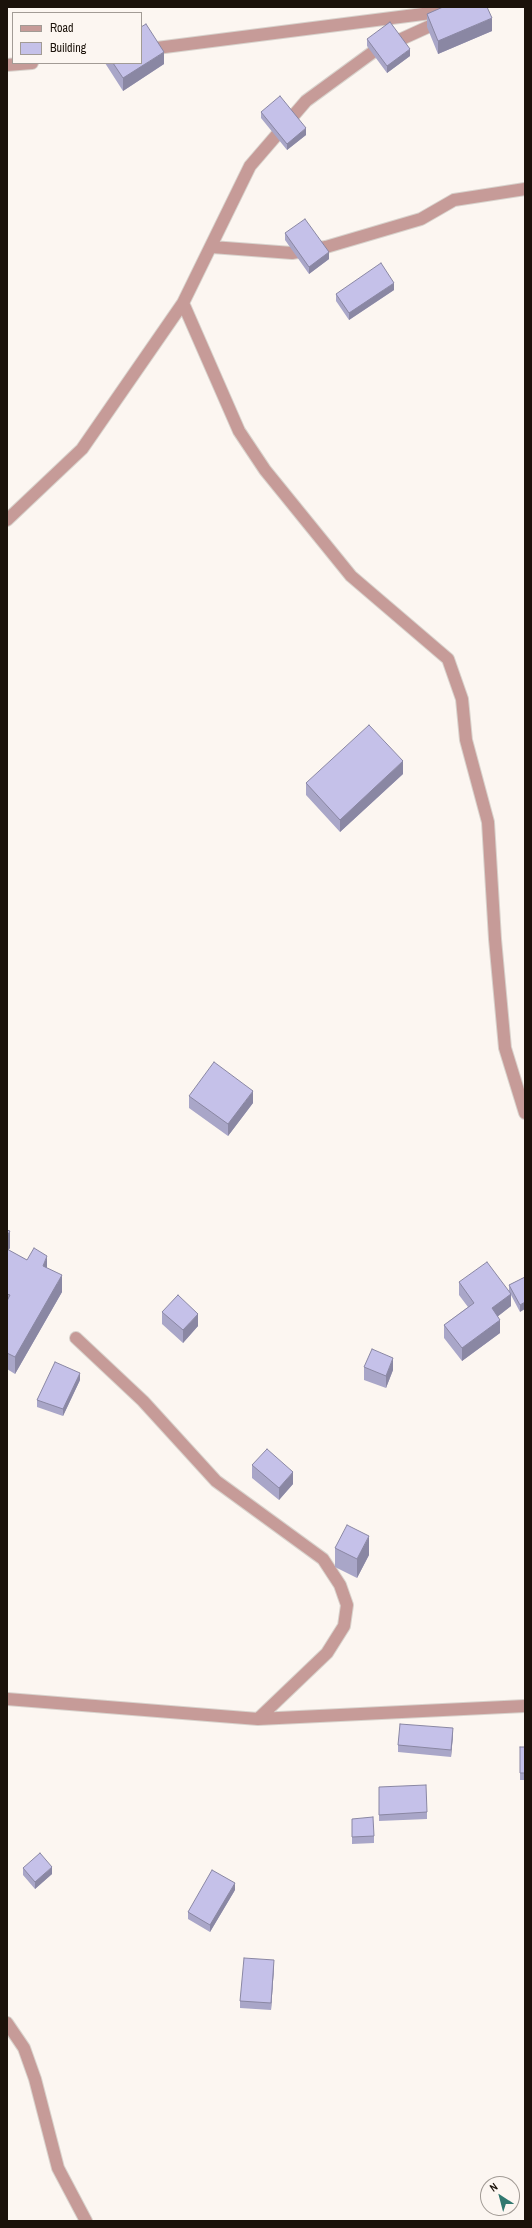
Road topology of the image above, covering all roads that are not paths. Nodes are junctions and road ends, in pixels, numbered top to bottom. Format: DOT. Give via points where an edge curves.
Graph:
graph roads {
  1 [pos="473,8"];
  2 [pos="142,50"];
  3 [pos="20,64"];
  4 [pos="7,65"];
  5 [pos="525,188"];
  6 [pos="212,247"];
  7 [pos="183,302"];
  8 [pos="7,520"];
  9 [pos="525,1113"];
  10 [pos="76,1338"];
  11 [pos="7,1699"];
  12 [pos="525,1706"];
  13 [pos="258,1719"];
  14 [pos="7,2023"];
  15 [pos="86,2221"];
  1 -- 2 [label="street"];
  1 -- 6 [label="street" via="372,52 306,101 250,166"];
  3 -- 4 [label="street"];
  5 -- 6 [label="street" via="454,200 421,219 326,247 292,253"];
  6 -- 7 [label="street"];
  7 -- 8 [label="street" via="82,449"];
  7 -- 9 [label="street" via="239,431 265,470 352,576 448,659 462,699 466,740 488,822 505,1048"];
  10 -- 13 [label="street" via="143,1401 216,1481 323,1559 340,1586 347,1605 344,1626 326,1653"];
  11 -- 13 [label="street"];
  12 -- 13 [label="street"];
  14 -- 15 [label="street" via="24,2048 58,2168"];
}
